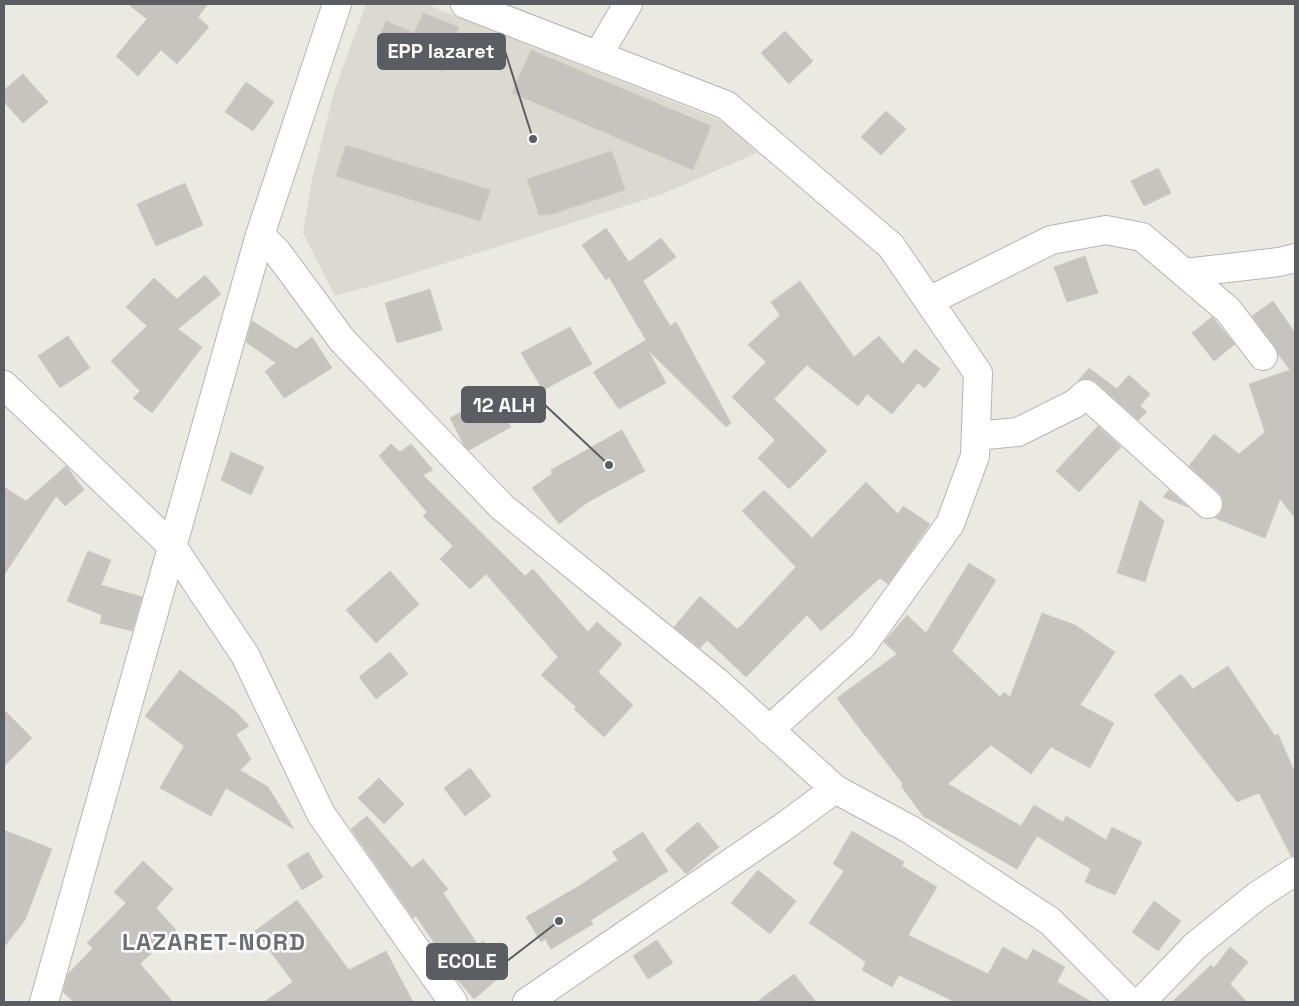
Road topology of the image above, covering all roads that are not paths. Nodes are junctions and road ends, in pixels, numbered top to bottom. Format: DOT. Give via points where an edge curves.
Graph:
graph roads {
  1 [pos="337,4"];
  2 [pos="466,4"];
  3 [pos="628,4"];
  4 [pos="598,55"];
  5 [pos="260,235"];
  6 [pos="1295,258"];
  7 [pos="1185,273"];
  8 [pos="929,301"];
  9 [pos="1263,356"];
  10 [pos="4,385"];
  11 [pos="976,436"];
  12 [pos="1208,504"];
  13 [pos="172,546"];
  14 [pos="769,730"];
  15 [pos="835,789"];
  16 [pos="1295,871"];
  17 [pos="44,1002"];
  18 [pos="453,1002"];
  19 [pos="527,1002"];
  20 [pos="1130,1002"];
  21 [pos="1141,1002"];
  1 -- 5 [label="street"];
  2 -- 4 [label="street"];
  3 -- 4 [label="street"];
  4 -- 8 [label="street" via="726,105 891,246"];
  5 -- 13 [label="street"];
  5 -- 14 [label="street" via="277,252 342,340 502,507 709,676"];
  6 -- 7 [label="street"];
  7 -- 8 [label="street" via="1142,237 1106,230 1051,240"];
  7 -- 9 [label="street" via="1228,310"];
  8 -- 11 [label="street" via="978,373"];
  10 -- 13 [label="street"];
  11 -- 12 [label="street" via="1018,432 1074,404 1086,394"];
  11 -- 14 [label="street" via="975,456 950,524 862,646"];
  13 -- 17 [label="street"];
  13 -- 18 [label="street" via="245,655 321,814"];
  14 -- 15 [label="street"];
  15 -- 19 [label="street"];
  15 -- 20 [label="street" via="911,830 1050,921"];
  16 -- 21 [label="street" via="1257,896 1195,946"];
}
